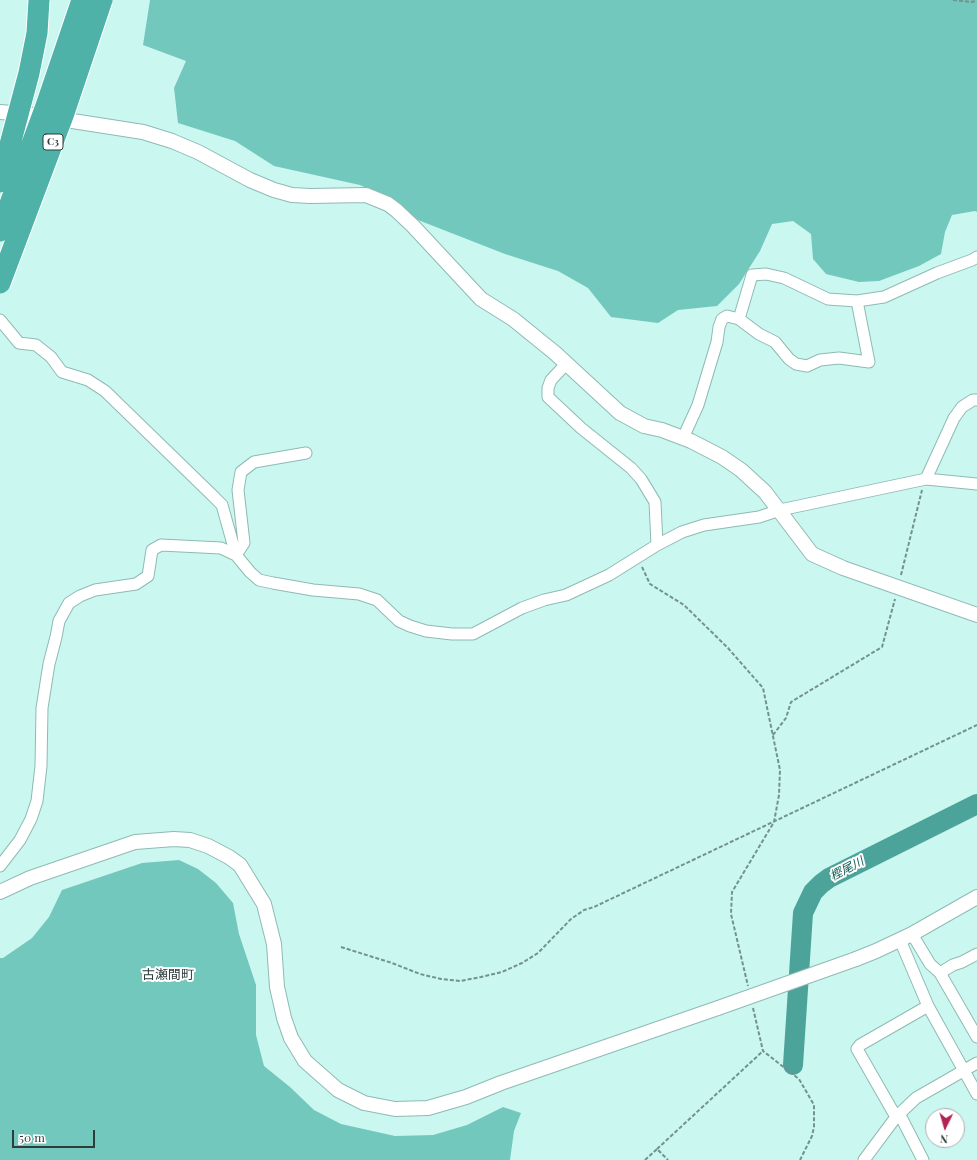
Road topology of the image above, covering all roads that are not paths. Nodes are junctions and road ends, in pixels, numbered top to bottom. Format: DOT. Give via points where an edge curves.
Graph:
graph roads {
  1 [pos="39,0"];
  2 [pos="82,0"];
  3 [pos="102,0"];
  4 [pos="0,112"];
  5 [pos="0,182"];
  6 [pos="0,231"];
  7 [pos="977,257"];
  8 [pos="0,283"];
  9 [pos="857,301"];
  10 [pos="740,319"];
  11 [pos="0,320"];
  12 [pos="568,364"];
  13 [pos="977,400"];
  14 [pos="684,438"];
  15 [pos="306,453"];
  16 [pos="925,479"];
  17 [pos="977,484"];
  18 [pos="780,510"];
  19 [pos="657,545"];
  20 [pos="236,555"];
  21 [pos="977,615"];
  22 [pos="0,866"];
  23 [pos="0,892"];
  24 [pos="977,897"];
  25 [pos="906,937"];
  26 [pos="977,954"];
  27 [pos="940,973"];
  28 [pos="928,1006"];
  29 [pos="977,1037"];
  30 [pos="977,1063"];
  31 [pos="963,1070"];
  32 [pos="977,1094"];
  33 [pos="896,1117"];
  34 [pos="864,1160"];
  35 [pos="923,1160"];
  1 -- 5 [label="highway, bridge" via="31,66"];
  2 -- 6 [label="highway, C3, bridge"];
  3 -- 8 [label="highway, C3, bridge" via="64,112"];
  4 -- 12 [label="street" via="143,132 172,141 250,180 292,195 366,195 378,199 396,210 481,298 513,319"];
  7 -- 9 [label="street" via="884,297"];
  9 -- 10 [label="street" via="828,299 784,278 766,274 752,275"];
  9 -- 10 [label="street" via="869,362 839,358 820,360 807,366 796,364 775,342 759,334"];
  10 -- 14 [label="street" via="727,316 722,318 698,405"];
  11 -- 20 [label="street" via="20,343 36,345 51,357 62,372 88,380 105,390 211,494 222,505"];
  12 -- 14 [label="street" via="620,413 644,426"];
  12 -- 19 [label="street" via="551,380 548,397 641,479 655,502"];
  13 -- 16 [label="street" via="962,406 954,418"];
  14 -- 18 [label="street" via="722,457 741,470"];
  15 -- 20 [label="street" via="254,462 241,472 238,490 244,543"];
  16 -- 17 [label="street"];
  16 -- 18 [label="street"];
  18 -- 19 [label="street" via="758,517 682,532"];
  18 -- 21 [label="street" via="812,554 843,568"];
  19 -- 20 [label="street" via="609,575 566,595 522,608 473,634 426,631 410,626 399,621 377,600 359,594 313,590 259,580"];
  20 -- 22 [label="street" via="221,548 161,544 152,550 148,576 136,584 95,590 69,603 59,621 42,708 41,766 37,801 20,840"];
  23 -- 25 [label="street, bridge" via="30,878 135,842 190,840 229,857 240,865 264,904 274,944 284,1018 305,1061 338,1090 364,1103 395,1109 428,1108 466,1097 501,1082 856,959"];
  24 -- 25 [label="street"];
  25 -- 27 [label="street"];
  25 -- 28 [label="street"];
  26 -- 27 [label="street"];
  27 -- 29 [label="street"];
  28 -- 31 [label="street"];
  28 -- 33 [label="street" via="860,1044 857,1049"];
  30 -- 31 [label="street"];
  31 -- 32 [label="street"];
  31 -- 33 [label="street" via="916,1098"];
  33 -- 34 [label="street"];
  33 -- 35 [label="street" via="902,1119"];
}
